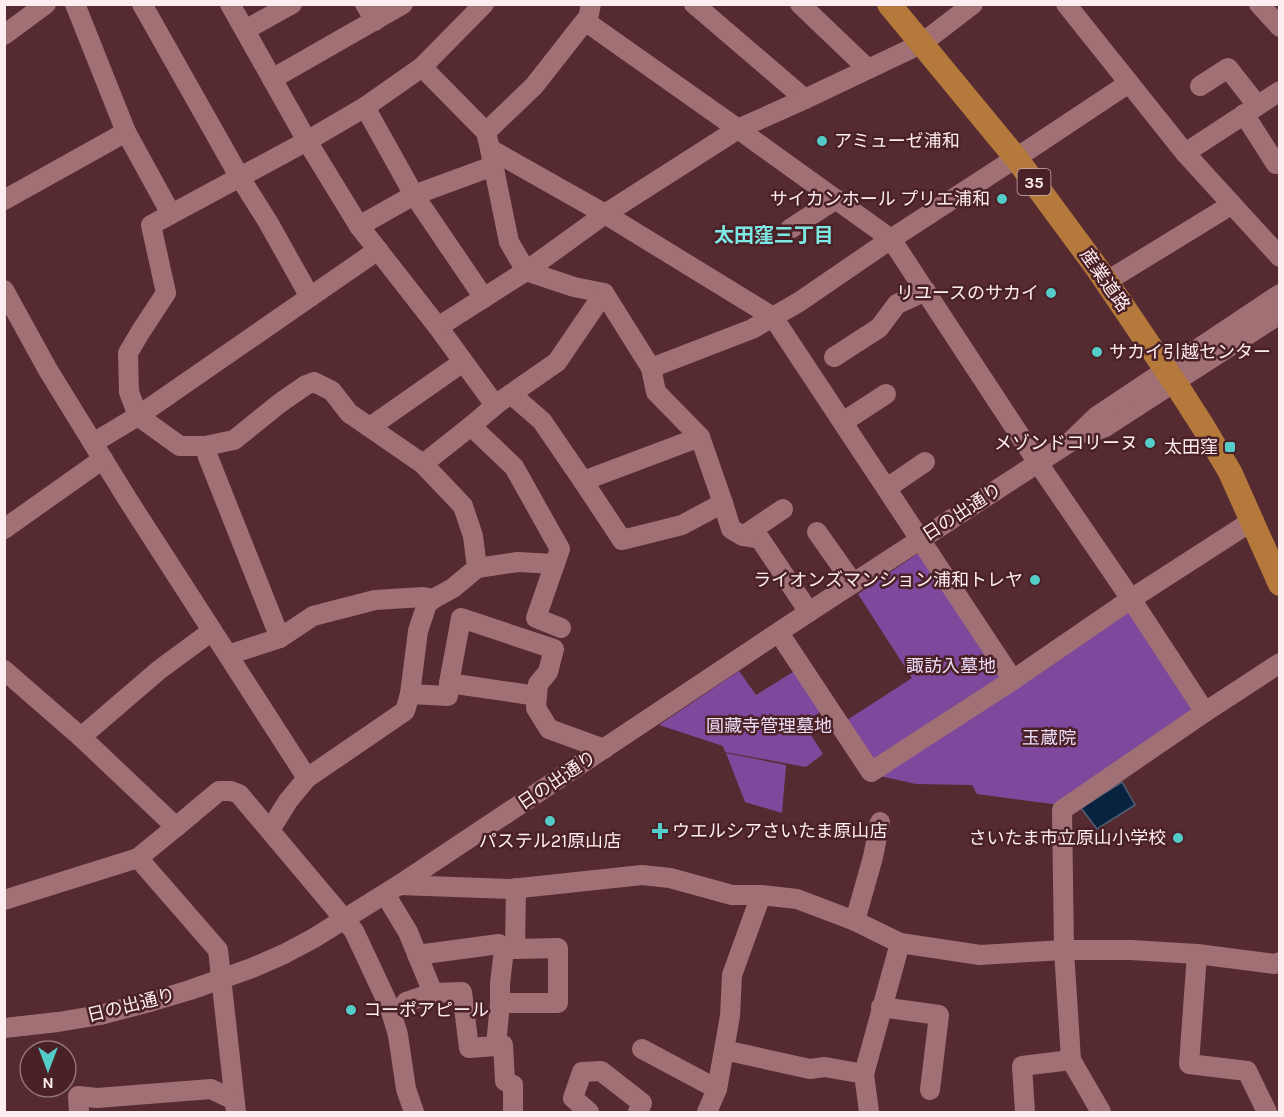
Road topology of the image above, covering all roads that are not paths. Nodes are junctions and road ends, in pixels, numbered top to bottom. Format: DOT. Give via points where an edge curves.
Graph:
graph roads {
  1 [pos="46,4"];
  2 [pos="75,4"];
  3 [pos="142,4"];
  4 [pos="231,4"];
  5 [pos="292,4"];
  6 [pos="403,4"];
  7 [pos="484,4"];
  8 [pos="694,4"];
  9 [pos="800,4"];
  10 [pos="889,4"];
  11 [pos="974,4"];
  12 [pos="1066,4"];
  13 [pos="1259,4"];
  14 [pos="587,12"];
  15 [pos="370,13"];
  16 [pos="1280,27"];
  17 [pos="245,30"];
  18 [pos="4,35"];
  19 [pos="921,44"];
  20 [pos="422,67"];
  21 [pos="868,69"];
  22 [pos="272,79"];
  23 [pos="1129,83"];
  24 [pos="1200,86"];
  25 [pos="1280,91"];
  26 [pos="805,99"];
  27 [pos="365,106"];
  28 [pos="1251,110"];
  29 [pos="738,129"];
  30 [pos="126,132"];
  31 [pos="307,141"];
  32 [pos="490,149"];
  33 [pos="1185,153"];
  34 [pos="1016,158"];
  35 [pos="1280,162"];
  36 [pos="239,176"];
  37 [pos="414,195"];
  38 [pos="836,199"];
  39 [pos="4,200"];
  40 [pos="1231,205"];
  41 [pos="171,214"];
  42 [pos="605,214"];
  43 [pos="359,226"];
  44 [pos="790,230"];
  45 [pos="891,239"];
  46 [pos="378,250"];
  47 [pos="1280,256"];
  48 [pos="525,271"];
  49 [pos="1107,282"];
  50 [pos="4,290"];
  51 [pos="926,291"];
  52 [pos="604,292"];
  53 [pos="1280,294"];
  54 [pos="310,297"];
  55 [pos="484,298"];
  56 [pos="1280,314"];
  57 [pos="773,317"];
  58 [pos="438,327"];
  59 [pos="834,357"];
  60 [pos="463,362"];
  61 [pos="651,368"];
  62 [pos="1170,376"];
  63 [pos="886,394"];
  64 [pos="503,400"];
  65 [pos="138,416"];
  66 [pos="843,422"];
  67 [pos="471,426"];
  68 [pos="370,427"];
  69 [pos="700,437"];
  70 [pos="205,446"];
  71 [pos="98,451"];
  72 [pos="925,462"];
  73 [pos="1038,463"];
  74 [pos="423,464"];
  75 [pos="583,481"];
  76 [pos="887,488"];
  77 [pos="723,503"];
  78 [pos="783,509"];
  79 [pos="1252,521"];
  80 [pos="4,529"];
  81 [pos="817,532"];
  82 [pos="743,536"];
  83 [pos="921,538"];
  84 [pos="555,564"];
  85 [pos="477,568"];
  86 [pos="853,583"];
  87 [pos="1280,584"];
  88 [pos="433,599"];
  89 [pos="1131,599"];
  90 [pos="809,612"];
  91 [pos="561,628"];
  92 [pos="212,631"];
  93 [pos="779,633"];
  94 [pos="280,638"];
  95 [pos="228,655"];
  96 [pos="1280,663"];
  97 [pos="4,670"];
  98 [pos="1014,680"];
  99 [pos="449,683"];
  100 [pos="410,694"];
  101 [pos="537,696"];
  102 [pos="1205,712"];
  103 [pos="81,737"];
  104 [pos="604,749"];
  105 [pos="307,778"];
  106 [pos="880,822"];
  107 [pos="176,828"];
  108 [pos="270,830"];
  109 [pos="138,858"];
  110 [pos="516,888"];
  111 [pos="392,890"];
  112 [pos="761,895"];
  113 [pos="4,900"];
  114 [pos="345,920"];
  115 [pos="855,921"];
  116 [pos="900,943"];
  117 [pos="510,949"];
  118 [pos="1064,950"];
  119 [pos="1197,954"];
  120 [pos="417,955"];
  121 [pos="1280,962"];
  122 [pos="222,979"];
  123 [pos="433,993"];
  124 [pos="406,1002"];
  125 [pos="500,1003"];
  126 [pos="881,1007"];
  127 [pos="4,1028"];
  128 [pos="496,1044"];
  129 [pos="642,1049"];
  130 [pos="724,1050"];
  131 [pos="1071,1060"];
  132 [pos="864,1074"];
  133 [pos="717,1089"];
  134 [pos="930,1090"];
  135 [pos="235,1106"];
  136 [pos="518,1111"];
  137 [pos="1263,1111"];
  138 [pos="79,1113"];
  139 [pos="414,1113"];
  140 [pos="589,1113"];
  141 [pos="638,1113"];
  142 [pos="707,1113"];
  143 [pos="869,1113"];
  144 [pos="1025,1113"];
  145 [pos="1101,1113"];
  1 -- 18 [label="street"];
  2 -- 30 [label="street"];
  3 -- 36 [label="street"];
  4 -- 17 [label="street"];
  5 -- 17 [label="street"];
  6 -- 15 [label="street"];
  7 -- 20 [label="street"];
  8 -- 26 [label="street"];
  9 -- 21 [label="street"];
  10 -- 19 [label="main road, 産業道路 / 35"];
  11 -- 19 [label="street"];
  12 -- 23 [label="street"];
  13 -- 16 [label="street"];
  14 -- 29 [label="street"];
  14 -- 32 [label="street" via="585,21"];
  15 -- 22 [label="street"];
  17 -- 22 [label="street"];
  19 -- 21 [label="street"];
  19 -- 34 [label="main road, 産業道路 / 35"];
  20 -- 27 [label="street"];
  20 -- 32 [label="street"];
  21 -- 26 [label="street"];
  22 -- 31 [label="street"];
  23 -- 33 [label="street"];
  23 -- 34 [label="street"];
  24 -- 28 [label="street" via="1228,68"];
  25 -- 28 [label="street"];
  26 -- 29 [label="street"];
  27 -- 31 [label="street"];
  27 -- 37 [label="street"];
  28 -- 33 [label="street"];
  28 -- 35 [label="street" via="1276,164"];
  29 -- 38 [label="street"];
  29 -- 42 [label="street"];
  30 -- 39 [label="street"];
  30 -- 41 [label="street"];
  31 -- 36 [label="street"];
  31 -- 43 [label="street"];
  32 -- 37 [label="street"];
  32 -- 42 [label="street"];
  32 -- 48 [label="street" via="509,242"];
  33 -- 40 [label="street"];
  34 -- 45 [label="street"];
  34 -- 49 [label="main road, 産業道路 / 35"];
  36 -- 41 [label="street"];
  36 -- 54 [label="street"];
  37 -- 43 [label="street"];
  37 -- 55 [label="street"];
  38 -- 44 [label="street"];
  38 -- 45 [label="street"];
  40 -- 47 [label="street"];
  40 -- 49 [label="street"];
  41 -- 65 [label="street" via="151,225 166,292 128,353 129,392"];
  42 -- 48 [label="street"];
  42 -- 57 [label="street"];
  43 -- 46 [label="street"];
  45 -- 51 [label="street"];
  45 -- 57 [label="street"];
  46 -- 54 [label="street"];
  46 -- 58 [label="street"];
  48 -- 52 [label="street"];
  48 -- 55 [label="street"];
  49 -- 62 [label="main road, 産業道路 / 35"];
  50 -- 71 [label="street"];
  51 -- 59 [label="street" via="897,304 879,328"];
  51 -- 73 [label="street"];
  52 -- 61 [label="street"];
  52 -- 64 [label="street" via="557,362"];
  53 -- 62 [label="street, 日の出通り"];
  54 -- 65 [label="street"];
  55 -- 58 [label="street"];
  56 -- 62 [label="street, 日の出通り"];
  57 -- 61 [label="street"];
  57 -- 66 [label="street"];
  58 -- 60 [label="street"];
  60 -- 64 [label="street"];
  60 -- 68 [label="street"];
  61 -- 69 [label="street" via="656,392"];
  62 -- 73 [label="street, 日の出通り" via="1105,427 1070,442"];
  62 -- 79 [label="main road, 産業道路 / 35" via="1230,472"];
  63 -- 66 [label="street"];
  64 -- 67 [label="street"];
  64 -- 75 [label="street" via="542,421"];
  65 -- 70 [label="street" via="180,446"];
  65 -- 71 [label="street"];
  66 -- 76 [label="street"];
  67 -- 74 [label="street"];
  67 -- 84 [label="street" via="514,467 560,549"];
  68 -- 70 [label="street" via="350,413 332,392 314,382 234,440"];
  68 -- 74 [label="street"];
  69 -- 75 [label="street"];
  69 -- 77 [label="street"];
  70 -- 94 [label="street"];
  71 -- 80 [label="street"];
  71 -- 92 [label="street"];
  72 -- 76 [label="street"];
  73 -- 83 [label="street, 日の出通り"];
  73 -- 89 [label="street"];
  74 -- 85 [label="street" via="463,506 473,536"];
  75 -- 77 [label="street" via="622,540 682,525"];
  76 -- 83 [label="street"];
  77 -- 82 [label="street" via="731,529"];
  78 -- 82 [label="street"];
  79 -- 87 [label="main road, 産業道路 / 35"];
  79 -- 89 [label="street"];
  81 -- 86 [label="street"];
  82 -- 90 [label="street" via="760,539"];
  83 -- 86 [label="street, 日の出通り"];
  83 -- 98 [label="street"];
  84 -- 85 [label="street" via="518,562"];
  84 -- 91 [label="street" via="536,618"];
  85 -- 88 [label="street"];
  86 -- 90 [label="street, 日の出通り"];
  88 -- 94 [label="street" via="375,600 313,616"];
  88 -- 100 [label="street" via="427,604 417,631"];
  89 -- 98 [label="street"];
  89 -- 102 [label="street"];
  90 -- 93 [label="street, 日の出通り"];
  92 -- 95 [label="street"];
  92 -- 103 [label="street" via="159,670"];
  93 -- 98 [label="street" via="871,772"];
  93 -- 104 [label="street, 日の出通り"];
  94 -- 95 [label="street"];
  95 -- 105 [label="street"];
  96 -- 102 [label="street"];
  97 -- 103 [label="street"];
  99 -- 100 [label="street" via="448,696"];
  99 -- 101 [label="street"];
  99 -- 101 [label="street" via="461,618 554,649 548,672 538,684"];
  100 -- 105 [label="street" via="405,711"];
  101 -- 104 [label="street" via="536,708 549,729"];
  102 -- 118 [label="street" via="1062,810"];
  103 -- 107 [label="street"];
  104 -- 111 [label="street, 日の出通り"];
  105 -- 108 [label="street"];
  106 -- 115 [label="street"];
  107 -- 108 [label="street" via="219,791 231,791 239,794"];
  107 -- 109 [label="street"];
  108 -- 114 [label="street"];
  109 -- 113 [label="street"];
  109 -- 122 [label="street" via="218,950"];
  110 -- 111 [label="street"];
  110 -- 112 [label="street" via="642,875 670,878 732,895"];
  110 -- 117 [label="street"];
  111 -- 114 [label="street, 日の出通り"];
  111 -- 120 [label="street"];
  112 -- 115 [label="street" via="797,899"];
  112 -- 130 [label="street" via="732,975"];
  114 -- 122 [label="street, 日の出通り" via="284,954"];
  114 -- 139 [label="street" via="354,931 390,1008"];
  115 -- 116 [label="street"];
  116 -- 118 [label="street" via="980,955"];
  116 -- 126 [label="street"];
  117 -- 120 [label="street" via="499,944"];
  117 -- 125 [label="street" via="500,984"];
  117 -- 125 [label="street" via="558,948 558,1003"];
  118 -- 119 [label="street"];
  118 -- 131 [label="street"];
  119 -- 121 [label="street"];
  119 -- 137 [label="street" via="1189,1064 1247,1071"];
  120 -- 123 [label="street"];
  122 -- 127 [label="street, 日の出通り" via="100,1015"];
  122 -- 135 [label="street"];
  123 -- 124 [label="street"];
  123 -- 128 [label="street" via="462,992 469,1048"];
  125 -- 128 [label="street"];
  126 -- 132 [label="street"];
  126 -- 134 [label="street" via="939,1015"];
  128 -- 136 [label="street" via="503,1045 505,1081 513,1085"];
  129 -- 133 [label="street"];
  130 -- 132 [label="street" via="810,1069 825,1067"];
  130 -- 133 [label="street"];
  131 -- 144 [label="street" via="1023,1066"];
  131 -- 145 [label="street"];
  132 -- 143 [label="street"];
  133 -- 142 [label="street"];
  135 -- 138 [label="street" via="211,1089 98,1098 78,1096"];
  140 -- 141 [label="street" via="573,1098 582,1072 601,1071 642,1103"];
}
